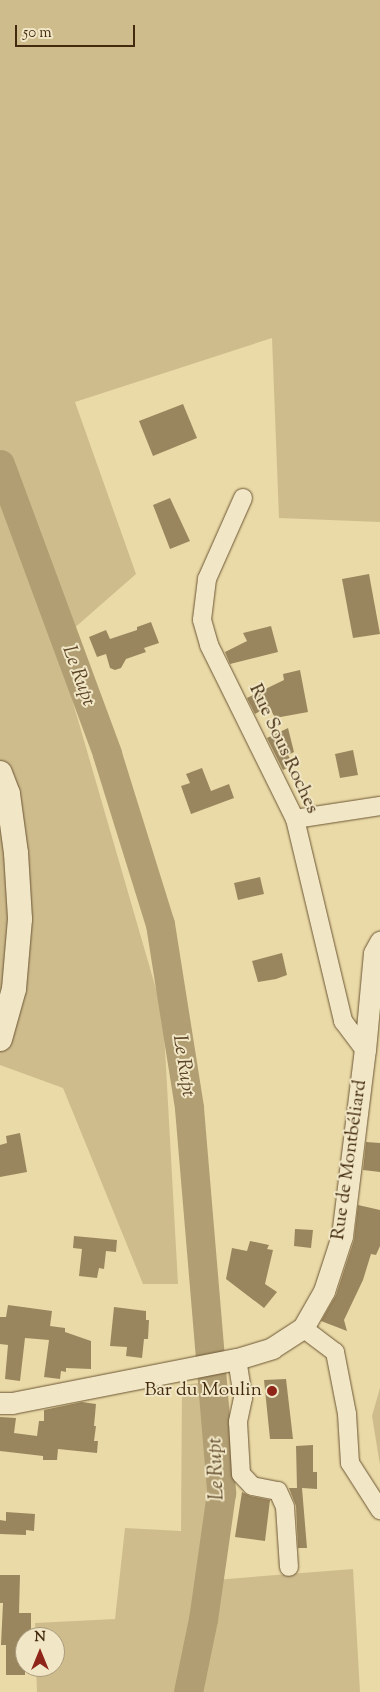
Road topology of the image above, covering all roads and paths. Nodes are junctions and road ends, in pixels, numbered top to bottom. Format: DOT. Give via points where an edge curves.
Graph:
graph roads {
  1 [pos="243,498"];
  2 [pos="0,773"];
  3 [pos="380,806"];
  4 [pos="295,819"];
  5 [pos="380,942"];
  6 [pos="0,1039"];
  7 [pos="365,1050"];
  8 [pos="303,1328"];
  9 [pos="237,1359"];
  10 [pos="0,1403"];
  11 [pos="380,1510"];
  12 [pos="289,1567"];
  1 -- 4 [label="street, Rue Sous Roches" via="207,579 202,620 209,645"];
  2 -- 6 [label="main road" via="8,794 20,919 14,989"];
  3 -- 4 [label="street"];
  4 -- 7 [label="street, Rue Sous Roches" via="343,1021"];
  5 -- 7 [label="street, Rue de Montbéliard" via="374,953"];
  7 -- 8 [label="street, Rue de Montbéliard" via="342,1236 324,1291"];
  8 -- 9 [label="street, Rue de Montbéliard" via="272,1348"];
  8 -- 11 [label="street" via="335,1352 347,1414 350,1463"];
  9 -- 10 [label="street, Rue de Montbéliard"];
  9 -- 12 [label="street" via="243,1398 238,1422 241,1474 252,1486 278,1491 285,1507"];
}
